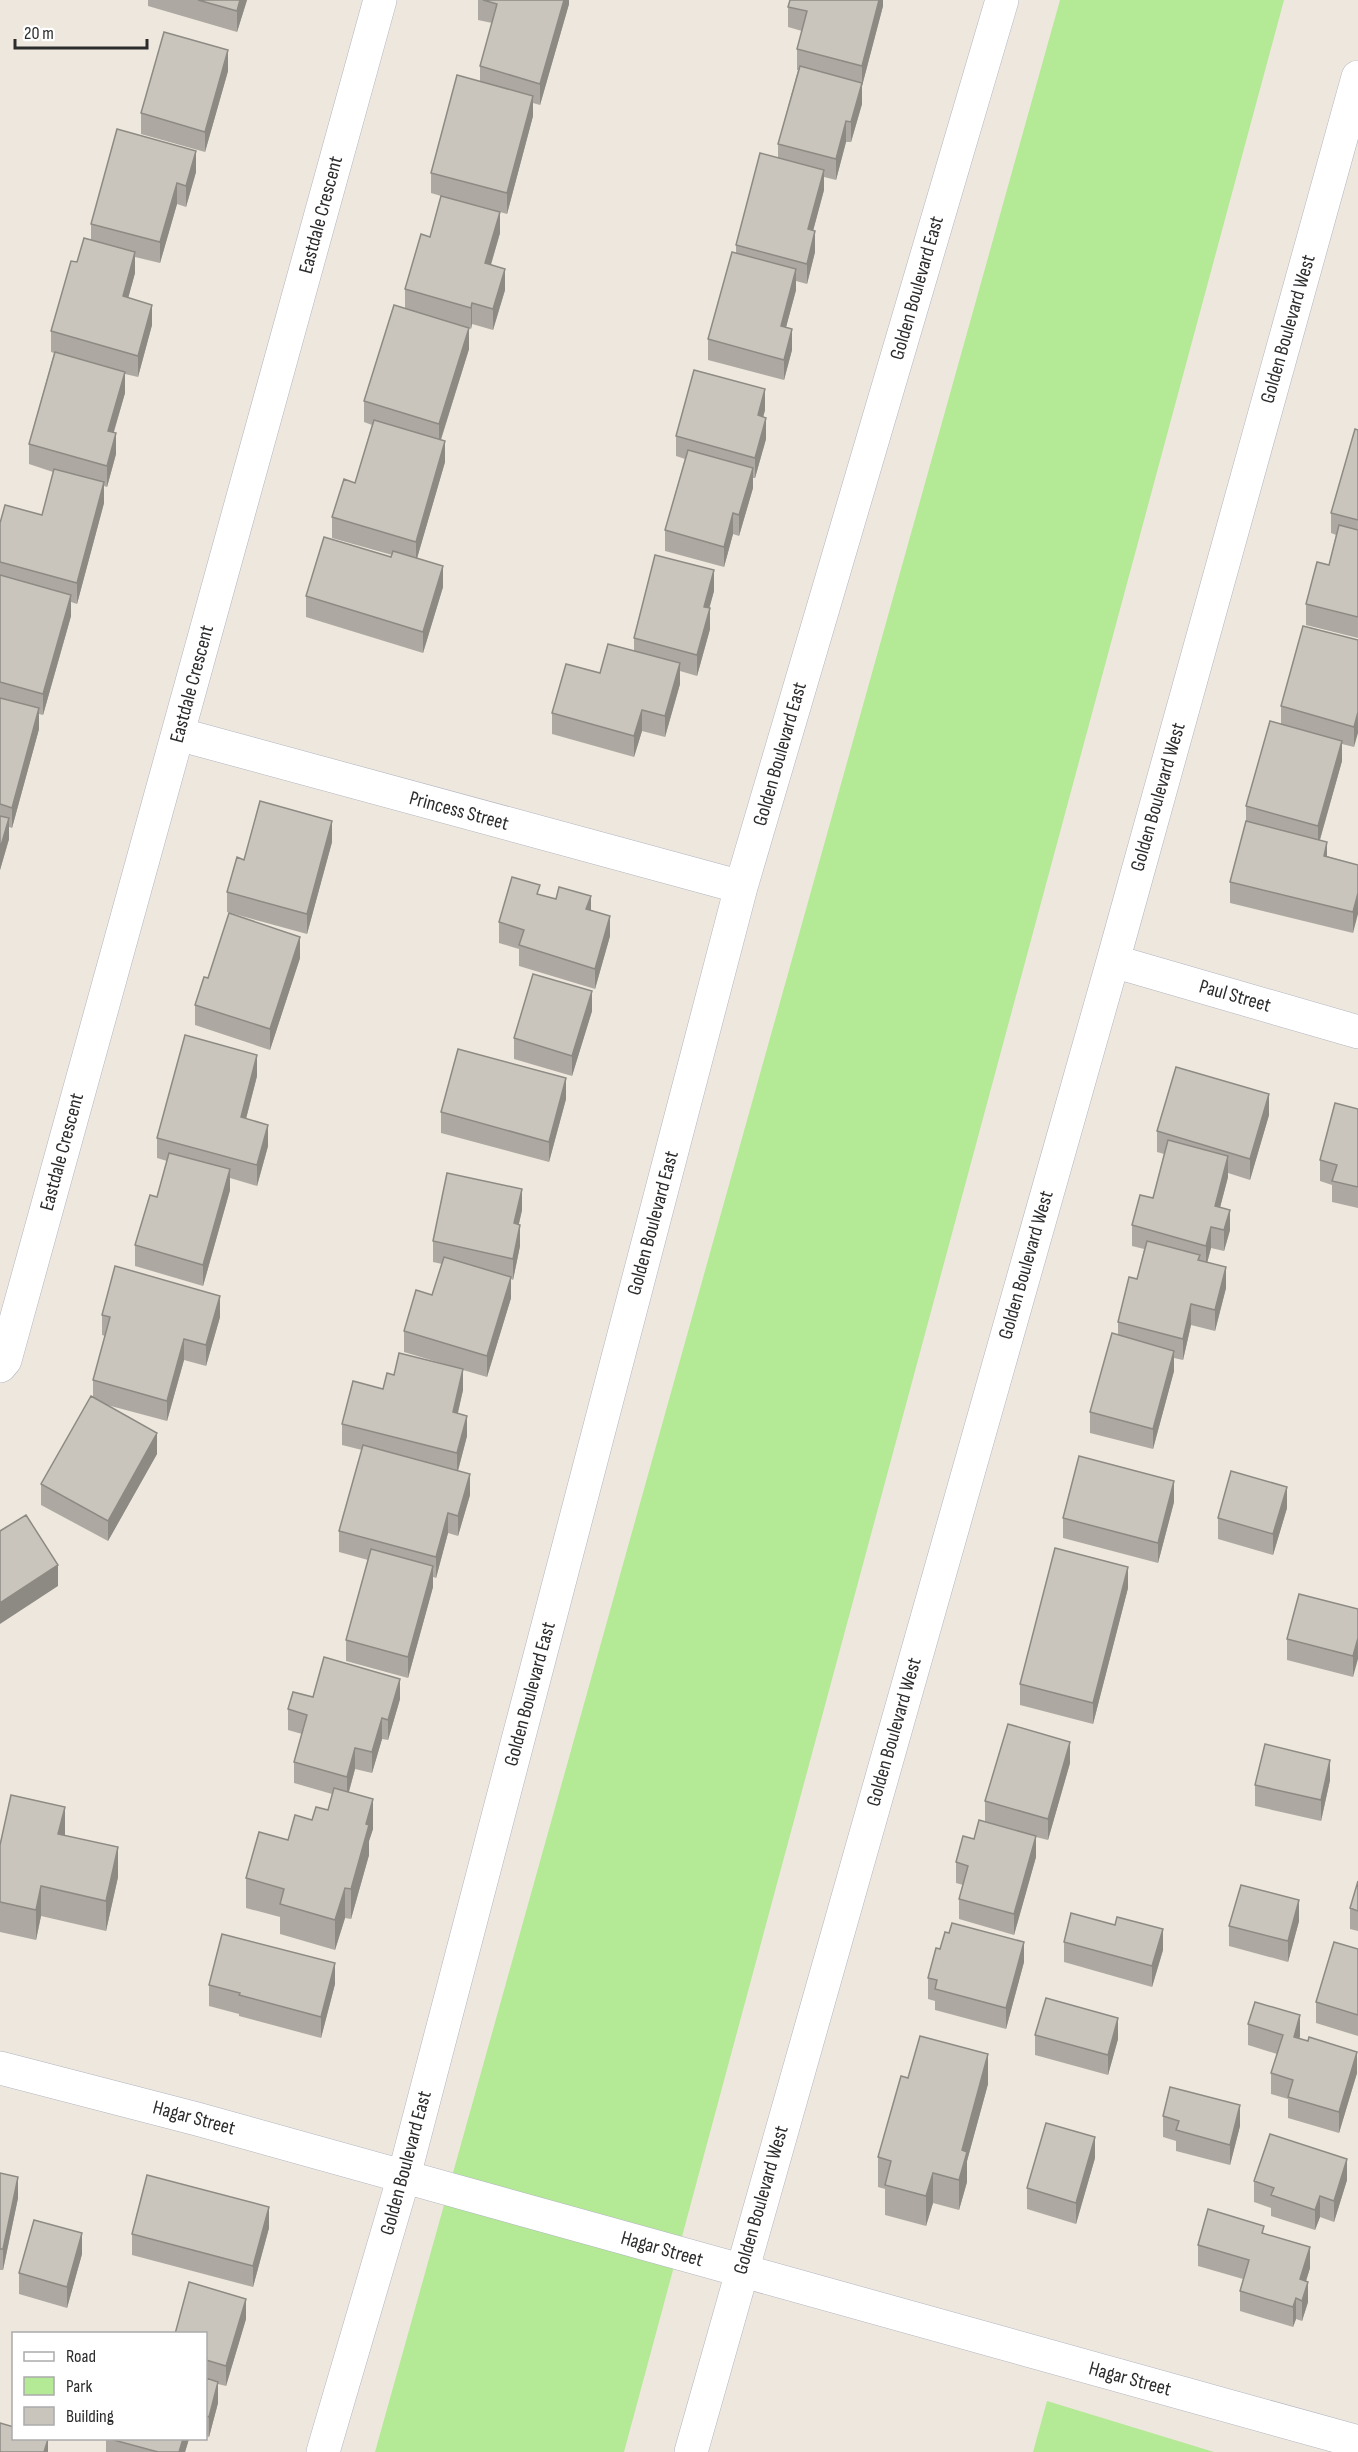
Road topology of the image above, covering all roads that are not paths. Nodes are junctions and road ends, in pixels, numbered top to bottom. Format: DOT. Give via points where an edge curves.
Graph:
graph roads {
  1 [pos="380,0"];
  2 [pos="1002,0"];
  3 [pos="1358,77"];
  4 [pos="178,734"];
  5 [pos="741,887"];
  6 [pos="1113,961"];
  7 [pos="1358,1032"];
  8 [pos="0,1366"];
  9 [pos="0,2068"];
  10 [pos="404,2176"];
  11 [pos="741,2271"];
  12 [pos="1358,2442"];
  13 [pos="323,2452"];
  14 [pos="691,2452"];
  1 -- 4 [label="street, Eastdale Crescent"];
  2 -- 5 [label="street, Golden Boulevard East"];
  3 -- 6 [label="street, Golden Boulevard West"];
  4 -- 5 [label="street, Princess Street"];
  4 -- 8 [label="street, Eastdale Crescent" via="5,1360"];
  5 -- 10 [label="street, Golden Boulevard East"];
  6 -- 7 [label="street, Paul Street"];
  6 -- 11 [label="street, Golden Boulevard West"];
  9 -- 10 [label="street, Hagar Street"];
  10 -- 11 [label="street, Hagar Street"];
  10 -- 13 [label="street, Golden Boulevard East"];
  11 -- 12 [label="street, Hagar Street"];
  11 -- 14 [label="street, Golden Boulevard West"];
}
